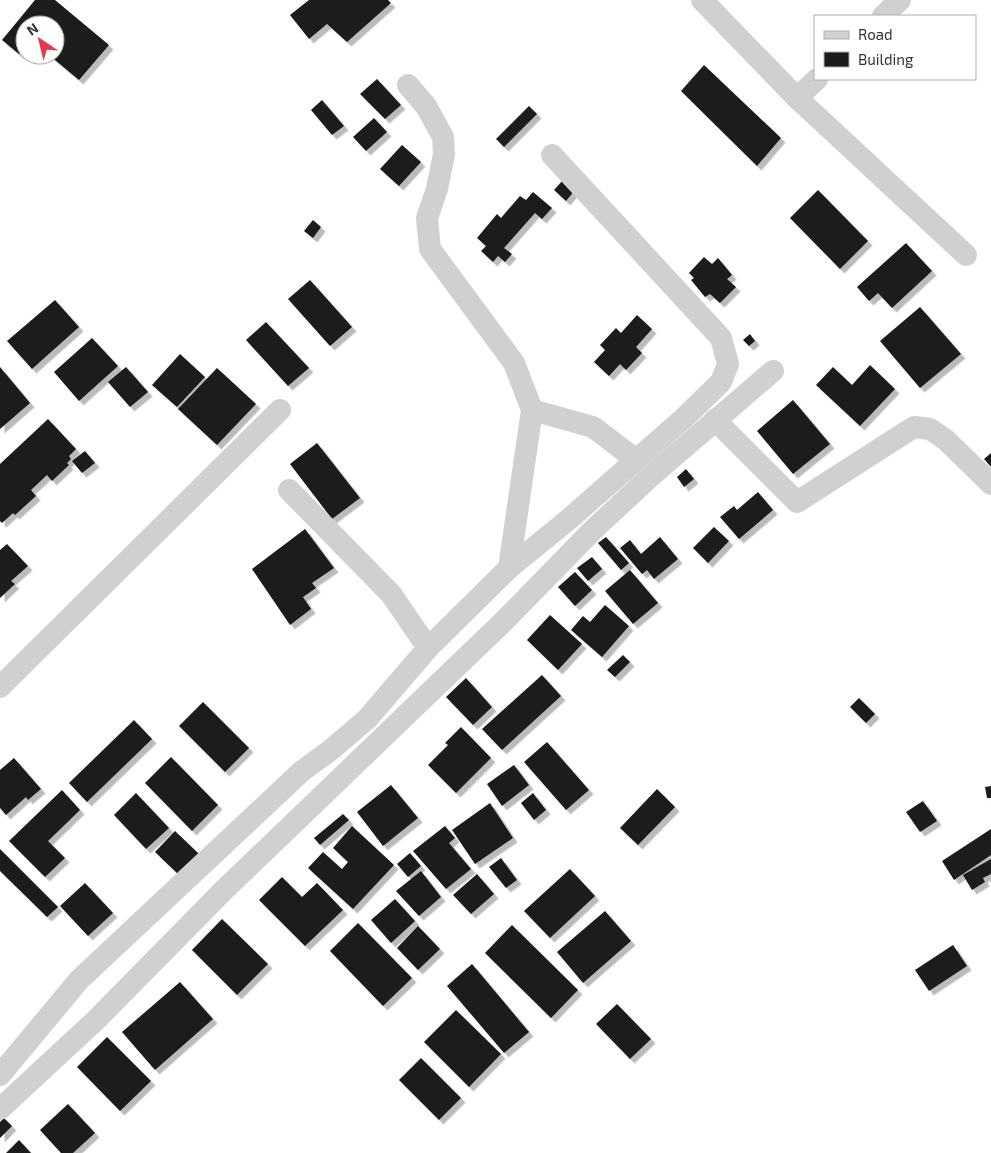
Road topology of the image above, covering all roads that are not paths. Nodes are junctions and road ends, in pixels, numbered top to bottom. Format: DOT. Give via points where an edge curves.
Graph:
graph roads {
  1 [pos="702,0"];
  2 [pos="900,0"];
  3 [pos="884,15"];
  4 [pos="816,80"];
  5 [pos="408,85"];
  6 [pos="797,98"];
  7 [pos="552,155"];
  8 [pos="966,256"];
  9 [pos="773,370"];
  10 [pos="280,410"];
  11 [pos="532,410"];
  12 [pos="715,420"];
  13 [pos="636,459"];
  14 [pos="991,484"];
  15 [pos="289,490"];
  16 [pos="509,568"];
  17 [pos="428,648"];
  18 [pos="0,687"];
  19 [pos="0,1075"];
  20 [pos="0,1108"];
  1 -- 6 [label="street"];
  2 -- 3 [label="street"];
  4 -- 6 [label="street"];
  5 -- 11 [label="street" via="426,106 443,137 444,154 427,218 430,249 514,363"];
  6 -- 8 [label="street"];
  7 -- 13 [label="street" via="721,338 728,364 721,382"];
  9 -- 12 [label="street"];
  10 -- 18 [label="street"];
  11 -- 13 [label="street" via="593,427"];
  11 -- 16 [label="street"];
  12 -- 14 [label="street" via="797,502 914,427 930,429 946,440"];
  12 -- 20 [label="street" via="594,530 495,630 224,890 96,1020"];
  13 -- 16 [label="street"];
  15 -- 17 [label="street" via="391,594"];
  16 -- 17 [label="street"];
  17 -- 19 [label="street" via="367,719 302,771 79,980"];
}
